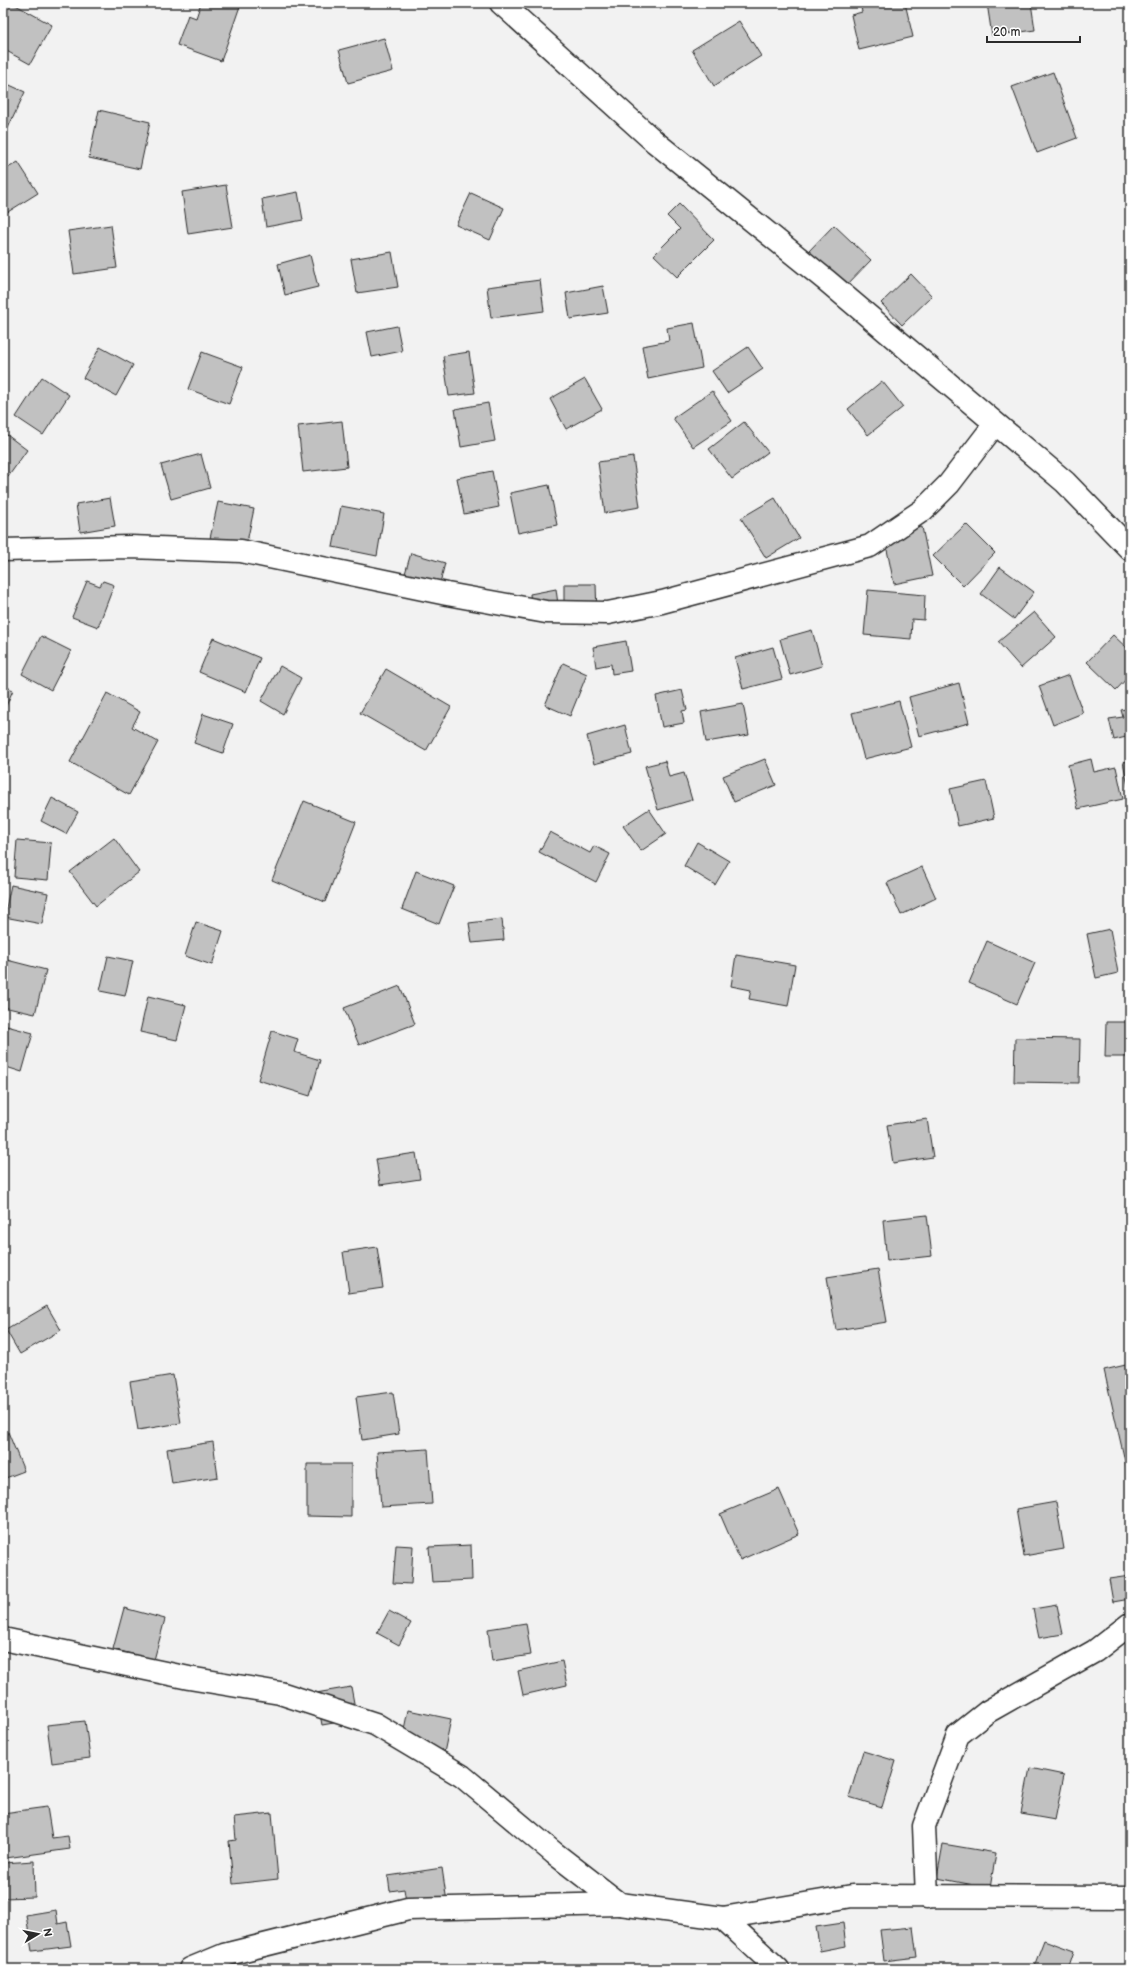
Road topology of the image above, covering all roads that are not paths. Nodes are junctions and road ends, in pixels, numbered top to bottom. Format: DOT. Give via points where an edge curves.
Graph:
graph roads {
  1 [pos="501,3"];
  2 [pos="995,424"];
  3 [pos="1130,549"];
  4 [pos="3,550"];
  5 [pos="1130,1624"];
  6 [pos="3,1639"];
  7 [pos="927,1897"];
  8 [pos="1130,1897"];
  9 [pos="620,1904"];
  10 [pos="723,1918"];
  11 [pos="190,1969"];
  12 [pos="778,1969"];
  1 -- 2 [label="street" via="655,142 821,276"];
  2 -- 3 [label="street" via="1065,482"];
  2 -- 4 [label="street" via="949,484 922,510 870,546 662,602 608,612 546,612 241,551 130,547"];
  5 -- 7 [label="street" via="1095,1651 987,1712 958,1735 924,1826"];
  6 -- 9 [label="street" via="189,1678 280,1693 375,1724 462,1776"];
  7 -- 8 [label="street"];
  7 -- 10 [label="street" via="852,1896"];
  9 -- 10 [label="street"];
  9 -- 11 [label="street" via="408,1909 224,1955"];
  10 -- 12 [label="street"];
}
